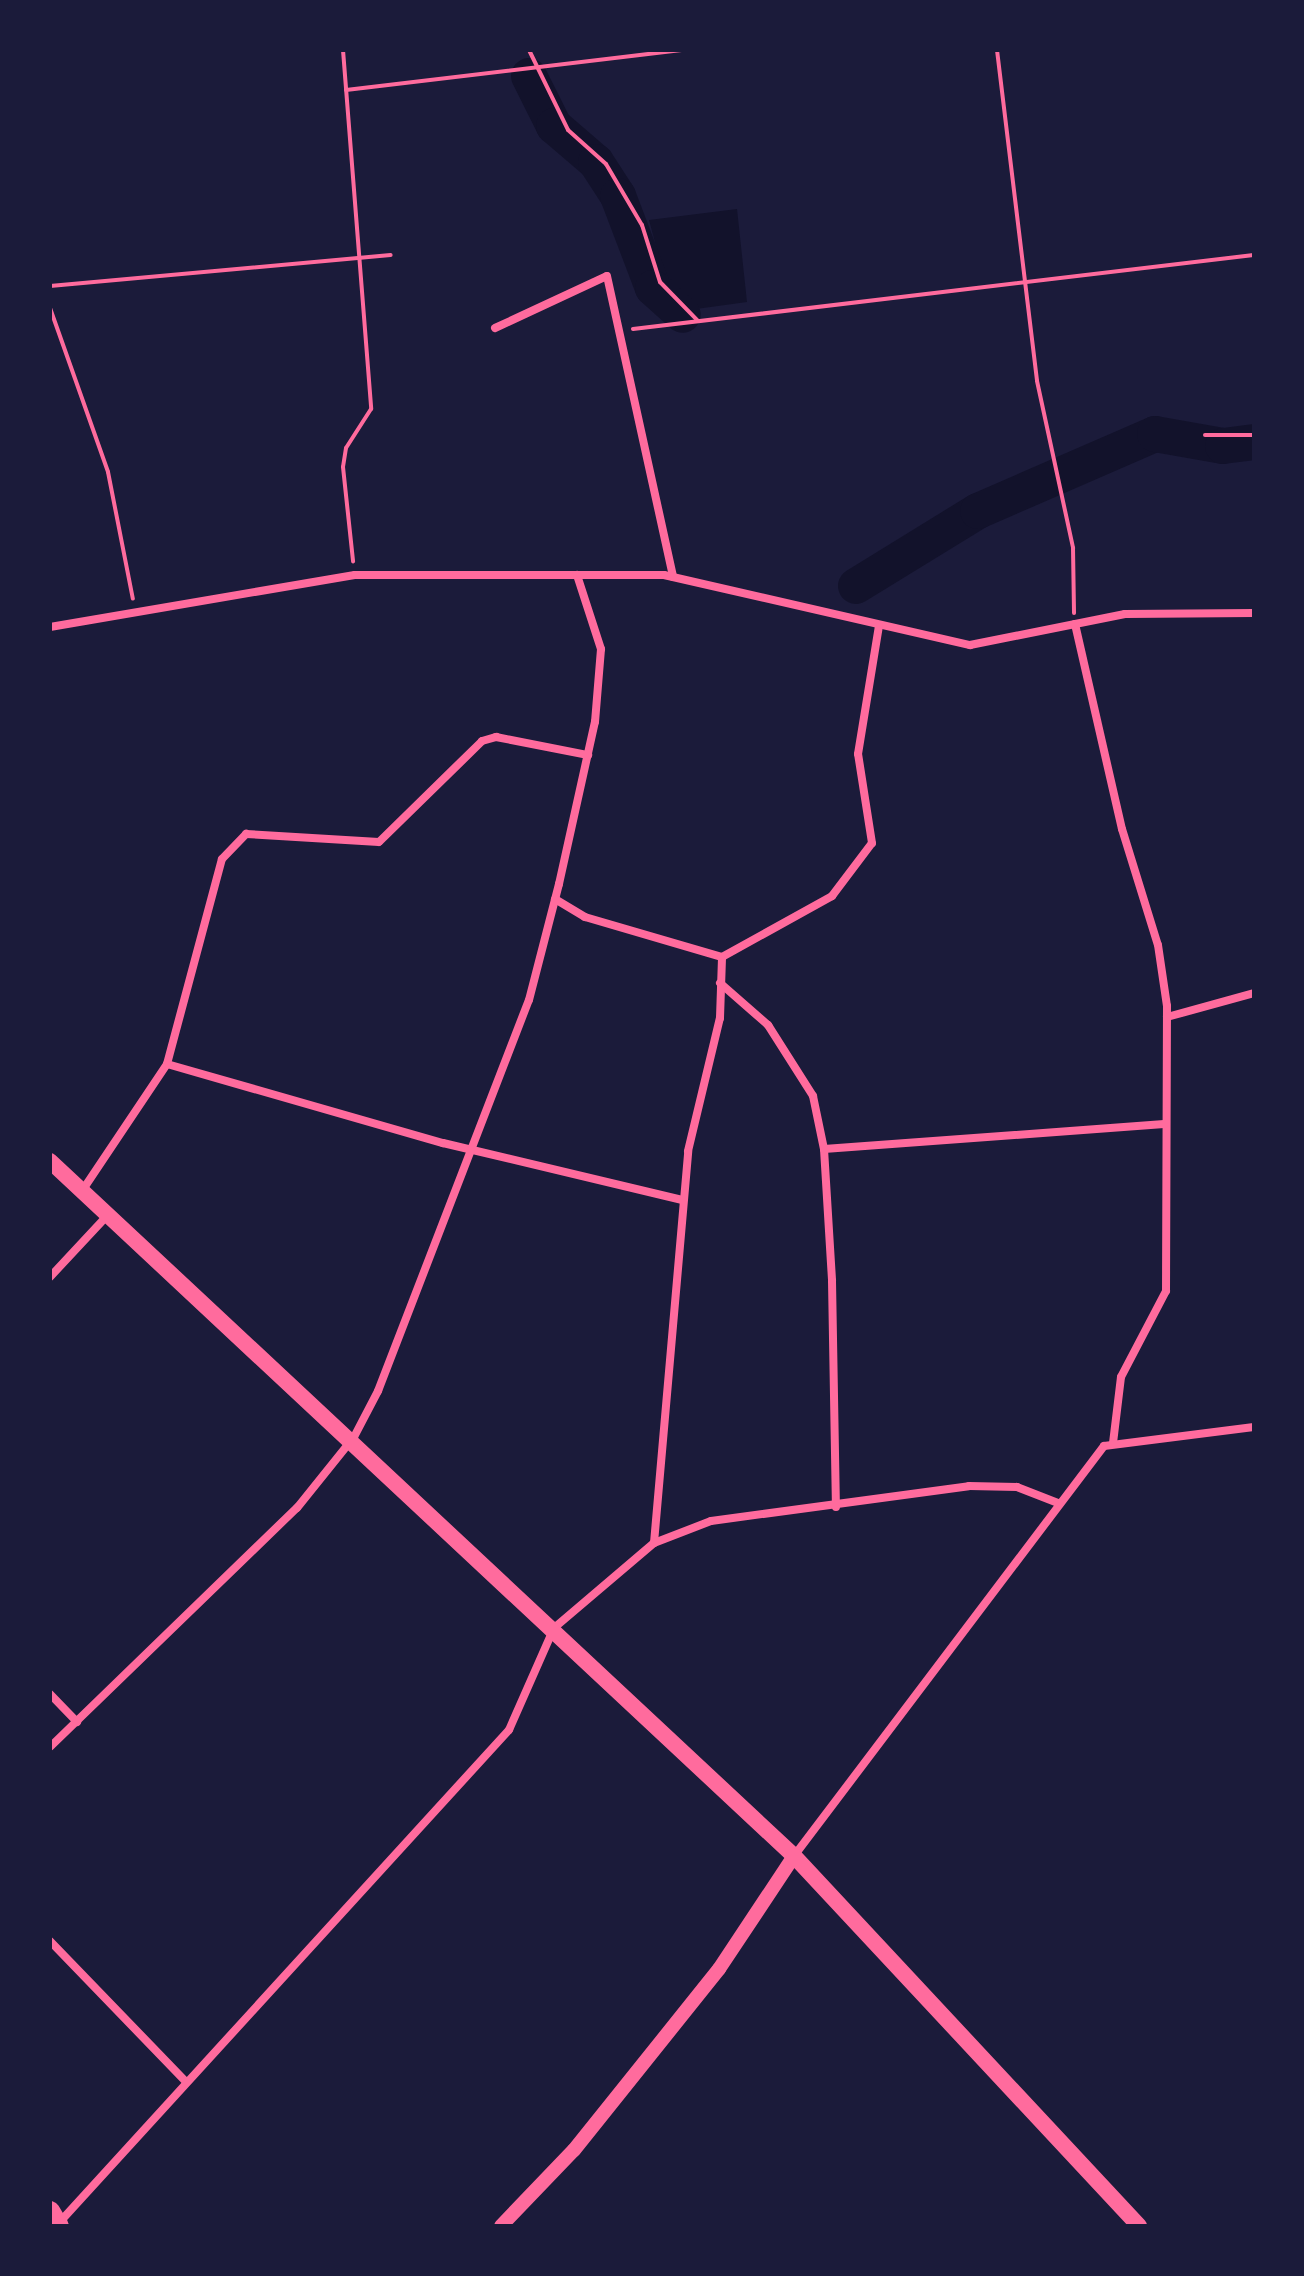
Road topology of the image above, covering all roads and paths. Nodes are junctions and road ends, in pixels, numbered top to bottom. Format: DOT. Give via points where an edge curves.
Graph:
graph roads {
  1 [pos="343,50"];
  2 [pos="529,50"];
  3 [pos="682,50"];
  4 [pos="997,50"];
  5 [pos="536,68"];
  6 [pos="345,90"];
  7 [pos="391,255"];
  8 [pos="1254,255"];
  9 [pos="356,258"];
  10 [pos="1025,284"];
  11 [pos="50,286"];
  12 [pos="50,308"];
  13 [pos="699,322"];
  14 [pos="495,328"];
  15 [pos="619,331"];
  16 [pos="1205,435"];
  17 [pos="1254,435"];
  18 [pos="355,575"];
  19 [pos="577,575"];
  20 [pos="673,577"];
  21 [pos="137,613"];
  22 [pos="1254,613"];
  23 [pos="1075,624"];
  24 [pos="879,626"];
  25 [pos="50,627"];
  26 [pos="588,755"];
  27 [pos="555,899"];
  28 [pos="722,957"];
  29 [pos="720,983"];
  30 [pos="1254,993"];
  31 [pos="1167,1017"];
  32 [pos="167,1064"];
  33 [pos="1164,1124"];
  34 [pos="824,1149"];
  35 [pos="473,1150"];
  36 [pos="50,1161"];
  37 [pos="81,1192"];
  38 [pos="682,1200"];
  39 [pos="105,1218"];
  40 [pos="50,1277"];
  41 [pos="1254,1427"];
  42 [pos="354,1437"];
  43 [pos="1113,1443"];
  44 [pos="1058,1503"];
  45 [pos="836,1507"];
  46 [pos="654,1543"];
  47 [pos="554,1628"];
  48 [pos="50,1694"];
  49 [pos="77,1722"];
  50 [pos="50,1747"];
  51 [pos="794,1856"];
  52 [pos="50,1941"];
  53 [pos="186,2082"];
  54 [pos="56,2220"];
  55 [pos="501,2226"];
  56 [pos="1139,2226"];
  1 -- 6 [label="path"];
  2 -- 5 [label="path"];
  3 -- 5 [label="path"];
  4 -- 10 [label="path"];
  5 -- 6 [label="path"];
  5 -- 13 [label="path" via="568,130 606,164 642,225 660,282"];
  6 -- 9 [label="path"];
  7 -- 9 [label="path"];
  8 -- 10 [label="path"];
  9 -- 11 [label="path"];
  9 -- 18 [label="path" via="371,409 346,448 343,467"];
  10 -- 13 [label="path"];
  10 -- 23 [label="path" via="1073,548"];
  12 -- 21 [label="path" via="108,472"];
  13 -- 15 [label="path"];
  14 -- 15 [label="street" via="607,276"];
  15 -- 20 [label="street"];
  16 -- 17 [label="path"];
  18 -- 19 [label="street"];
  18 -- 21 [label="street"];
  19 -- 20 [label="street"];
  19 -- 26 [label="street" via="601,649"];
  20 -- 24 [label="street"];
  21 -- 25 [label="street"];
  22 -- 23 [label="street" via="1125,614"];
  23 -- 24 [label="street" via="970,645"];
  23 -- 31 [label="street" via="1122,829 1158,945"];
  24 -- 28 [label="street" via="858,754 872,843 832,896"];
  26 -- 27 [label="street"];
  26 -- 32 [label="street" via="496,737 482,741 379,842 246,834 222,859"];
  27 -- 28 [label="street" via="585,917"];
  27 -- 35 [label="street" via="529,1000"];
  28 -- 29 [label="street"];
  29 -- 34 [label="street" via="797,1062"];
  29 -- 38 [label="street" via="720,1018"];
  30 -- 31 [label="street"];
  31 -- 33 [label="street"];
  32 -- 35 [label="street"];
  32 -- 37 [label="street"];
  33 -- 34 [label="street"];
  33 -- 43 [label="street" via="1166,1291 1121,1377"];
  34 -- 45 [label="street"];
  35 -- 38 [label="street"];
  35 -- 42 [label="street"];
  36 -- 37 [label="main road"];
  37 -- 39 [label="main road"];
  38 -- 46 [label="street"];
  39 -- 40 [label="street"];
  39 -- 42 [label="main road"];
  41 -- 43 [label="street"];
  42 -- 47 [label="main road"];
  42 -- 49 [label="street" via="297,1508"];
  43 -- 44 [label="street" via="1092,1458"];
  44 -- 45 [label="street" via="998,1485"];
  44 -- 51 [label="street"];
  45 -- 46 [label="street" via="711,1521"];
  46 -- 47 [label="street"];
  47 -- 51 [label="main road"];
  47 -- 53 [label="street" via="509,1730"];
  48 -- 49 [label="street"];
  49 -- 50 [label="street"];
  51 -- 55 [label="street" via="719,1969 574,2150"];
  51 -- 56 [label="main road"];
  52 -- 53 [label="street"];
  53 -- 54 [label="street"];
}
